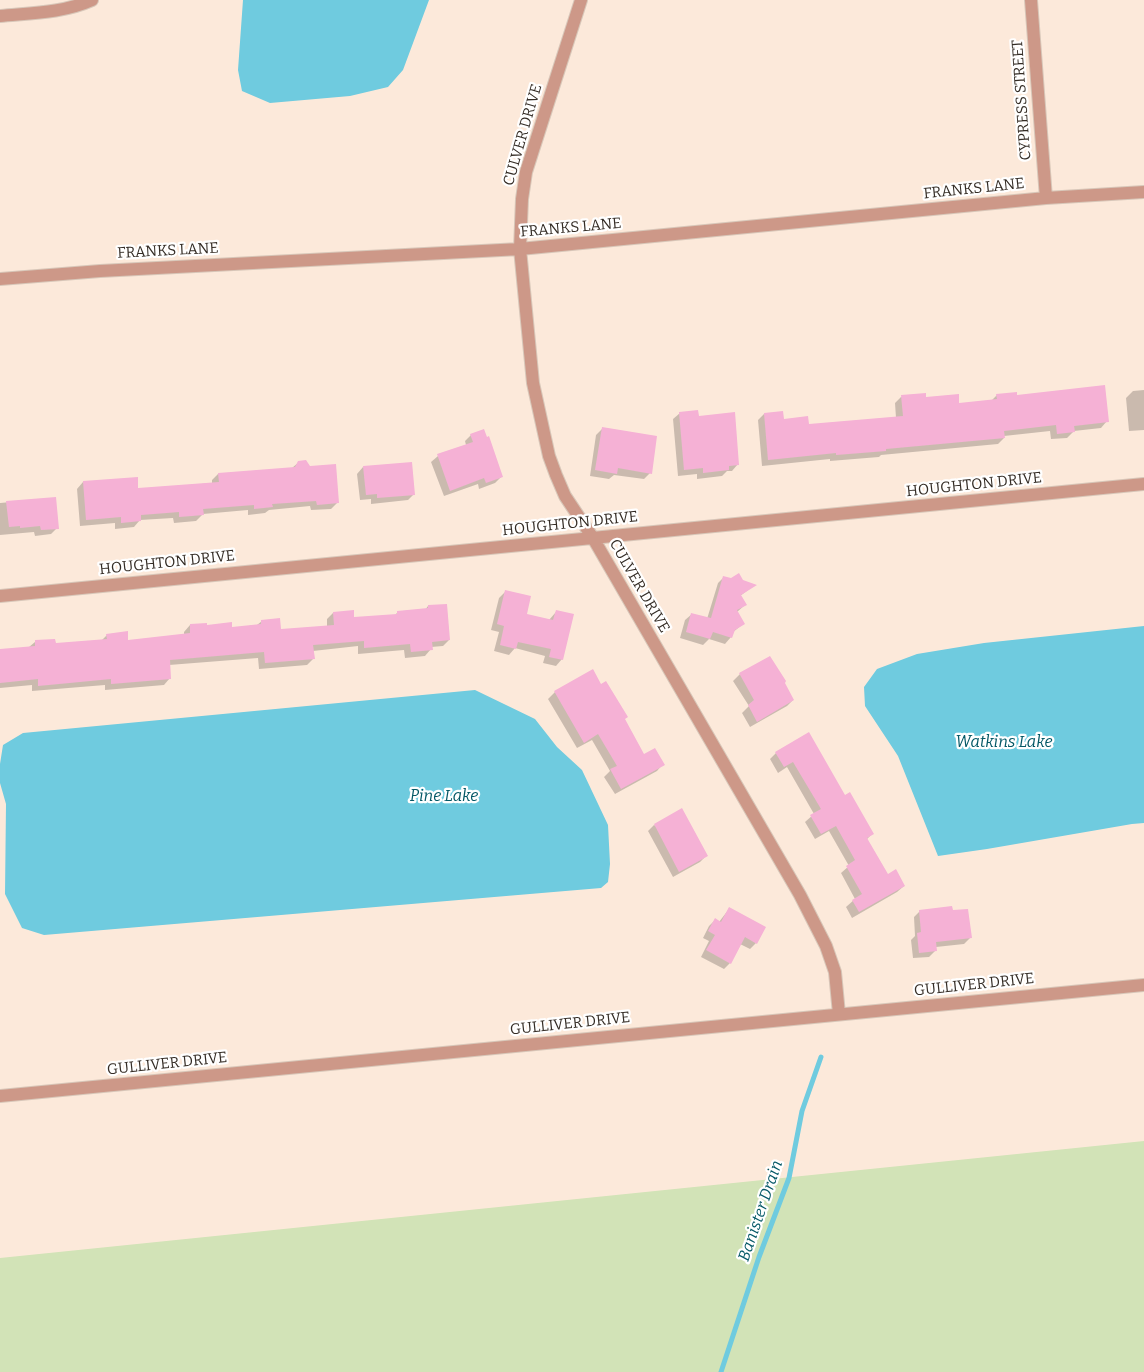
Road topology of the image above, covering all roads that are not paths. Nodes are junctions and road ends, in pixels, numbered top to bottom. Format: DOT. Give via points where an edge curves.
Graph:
graph roads {
  1 [pos="92,0"];
  2 [pos="581,0"];
  3 [pos="1031,0"];
  4 [pos="0,16"];
  5 [pos="1144,192"];
  6 [pos="1046,198"];
  7 [pos="520,249"];
  8 [pos="0,279"];
  9 [pos="1144,484"];
  10 [pos="593,538"];
  11 [pos="0,596"];
  12 [pos="1144,985"];
  13 [pos="839,1014"];
  14 [pos="0,1096"];
  1 -- 4 [label="street" via="50,12"];
  2 -- 7 [label="street, CULVER DRIVE" via="526,172"];
  3 -- 6 [label="street, CYPRESS STREET"];
  5 -- 6 [label="street, FRANKS LANE"];
  6 -- 7 [label="street, FRANKS LANE"];
  7 -- 8 [label="street, FRANKS LANE"];
  7 -- 10 [label="street, CULVER DRIVE" via="533,383 549,456 565,496"];
  9 -- 10 [label="street, HOUGHTON DRIVE"];
  10 -- 11 [label="street, HOUGHTON DRIVE"];
  10 -- 13 [label="street, CULVER DRIVE" via="800,895 826,946 835,972"];
  12 -- 13 [label="street, GULLIVER DRIVE"];
  13 -- 14 [label="street, GULLIVER DRIVE"];
}
